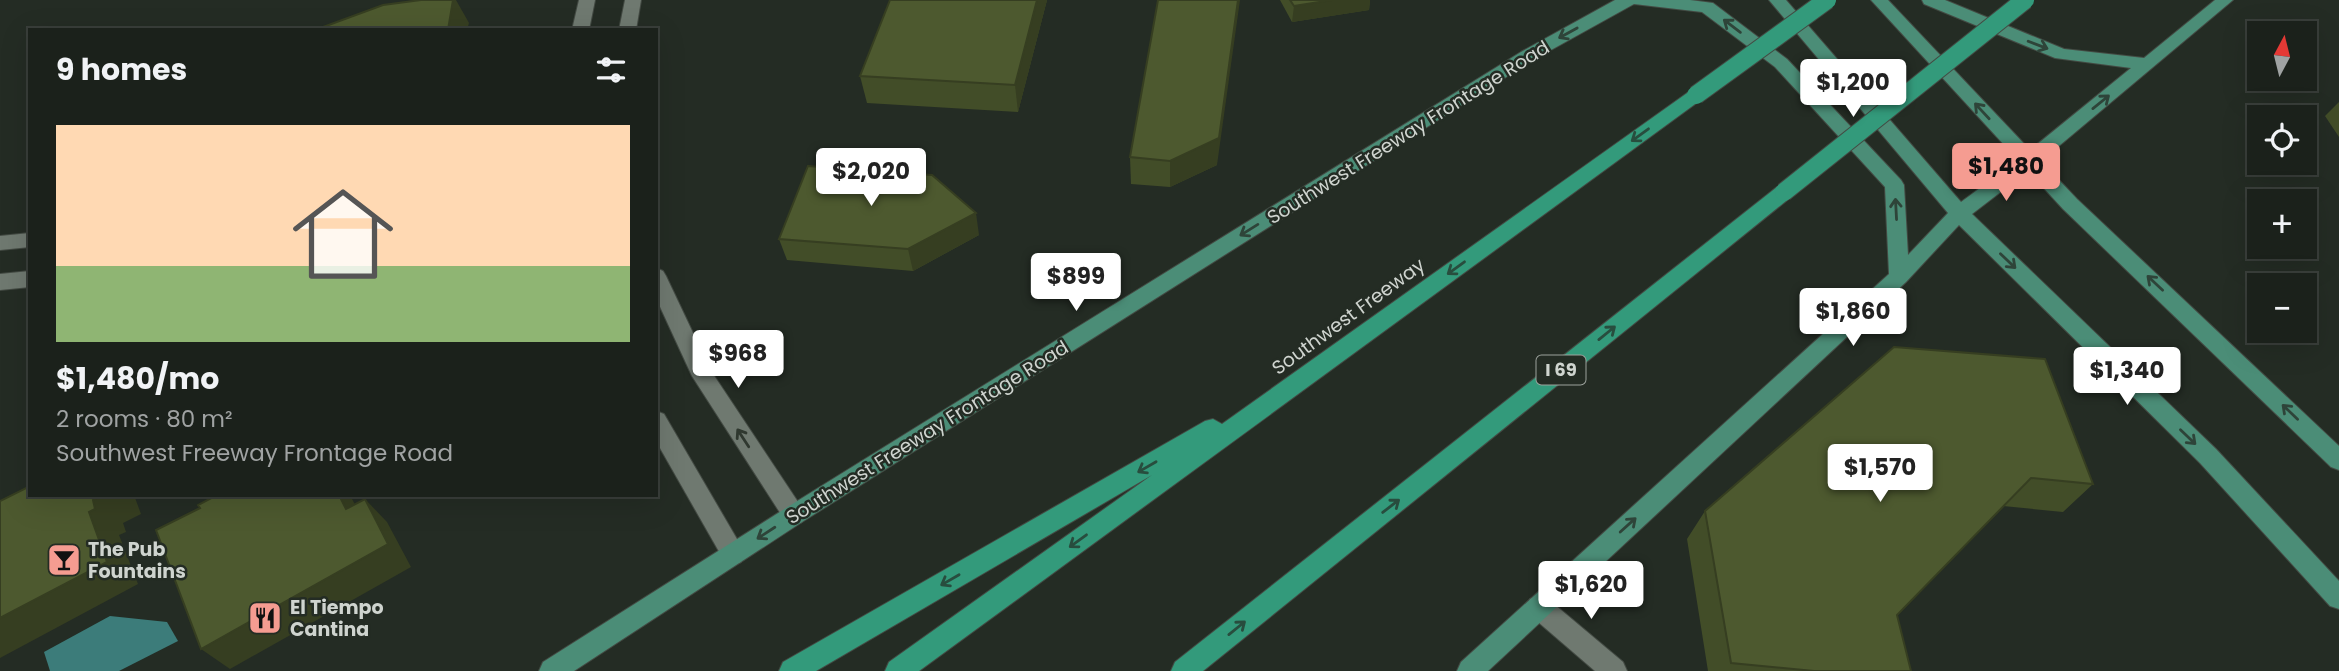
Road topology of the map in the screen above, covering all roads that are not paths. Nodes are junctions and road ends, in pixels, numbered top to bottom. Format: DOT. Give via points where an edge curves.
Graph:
graph roads {
  1 [pos="587,0"];
  2 [pos="633,0"];
  3 [pos="1628,0"];
  4 [pos="1640,0"];
  5 [pos="1777,0"];
  6 [pos="1827,0"];
  7 [pos="1879,0"];
  8 [pos="1930,0"];
  9 [pos="2025,0"];
  10 [pos="2225,0"];
  11 [pos="580,28"];
  12 [pos="627,28"];
  13 [pos="2148,64"];
  14 [pos="2029,161"];
  15 [pos="1959,213"];
  16 [pos="28,240"];
  17 [pos="2,246"];
  18 [pos="1899,277"];
  19 [pos="28,279"];
  20 [pos="658,280"];
  21 [pos="0,282"];
  22 [pos="1312,372"];
  23 [pos="658,423"];
  24 [pos="2339,460"];
  25 [pos="794,515"];
  26 [pos="733,554"];
  27 [pos="2329,582"];
  28 [pos="2339,598"];
  29 [pos="1539,607"];
  30 [pos="552,671"];
  31 [pos="792,671"];
  32 [pos="898,671"];
  33 [pos="1184,671"];
  34 [pos="1470,671"];
  35 [pos="1614,671"];
  1 -- 11 [label="street"];
  2 -- 12 [label="street"];
  3 -- 25 [label="main road, Southwest Freeway Frontage Road, one-way" via="1527,56"];
  18 -- 4 [label="main road, one-way" via="1895,186 1781,63 1707,7"];
  5 -- 15 [label="main road"];
  6 -- 22 [label="highway, Southwest Freeway, one-way, bridge"];
  14 -- 7 [label="main road, one-way"];
  8 -- 13 [label="main road, one-way" via="2061,54"];
  33 -- 9 [label="highway, I 69, one-way, bridge"];
  10 -- 13 [label="main road"];
  14 -- 13 [label="main road, one-way"];
  14 -- 15 [label="main road"];
  24 -- 14 [label="main road, one-way"];
  15 -- 18 [label="main road"];
  15 -- 27 [label="main road, one-way" via="2208,456"];
  16 -- 17 [label="street"];
  29 -- 18 [label="main road, one-way"];
  19 -- 21 [label="street"];
  25 -- 20 [label="street, one-way" via="703,376"];
  22 -- 31 [label="highway, one-way"];
  22 -- 32 [label="highway, Southwest Freeway, one-way"];
  23 -- 26 [label="street"];
  25 -- 26 [label="main road, Southwest Freeway Frontage Road, one-way"];
  26 -- 30 [label="main road, Southwest Freeway Frontage Road"];
  27 -- 28 [label="main road"];
  29 -- 34 [label="main road"];
  29 -- 35 [label="street"];
}
